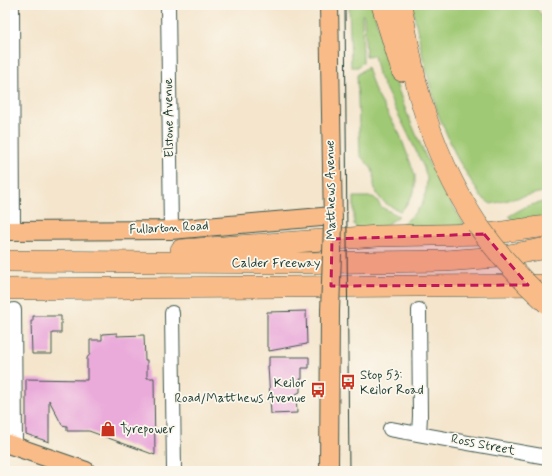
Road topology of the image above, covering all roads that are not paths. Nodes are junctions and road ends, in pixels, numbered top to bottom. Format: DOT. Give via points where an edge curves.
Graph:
graph roads {
  1 [pos="12,5"];
  2 [pos="168,5"];
  3 [pos="330,5"];
  4 [pos="382,5"];
  5 [pos="401,5"];
  6 [pos="429,126"];
  7 [pos="324,221"];
  8 [pos="547,226"];
  9 [pos="171,230"];
  10 [pos="9,231"];
  11 [pos="547,248"];
  12 [pos="5,261"];
  13 [pos="113,261"];
  14 [pos="547,285"];
  15 [pos="5,289"];
  16 [pos="547,303"];
  17 [pos="14,310"];
  18 [pos="419,310"];
  19 [pos="172,313"];
  20 [pos="390,429"];
  21 [pos="419,434"];
  22 [pos="10,445"];
  23 [pos="547,457"];
  24 [pos="86,471"];
  25 [pos="174,471"];
  26 [pos="329,471"];
  1 -- 10 [label="street"];
  2 -- 9 [label="street, Elstone Avenue"];
  3 -- 7 [label="main road, Matthews Avenue"];
  4 -- 6 [label="highway" via="407,85"];
  5 -- 6 [label="highway" via="419,92"];
  6 -- 16 [label="highway, bridge" via="446,169 477,224 505,261"];
  7 -- 9 [label="main road, Fullarton Road"];
  7 -- 26 [label="main road, Matthews Avenue, bridge" via="331,267"];
  8 -- 13 [label="highway" via="488,234 378,236 149,252"];
  9 -- 10 [label="main road, Fullarton Road"];
  11 -- 13 [label="highway, Calder Freeway" via="498,257 445,261 286,264"];
  12 -- 13 [label="highway, Calder Freeway"];
  14 -- 15 [label="highway, Calder Freeway"];
  17 -- 22 [label="street"];
  18 -- 21 [label="street"];
  19 -- 25 [label="street"];
  20 -- 21 [label="street, Ross Street"];
  21 -- 23 [label="street, Ross Street"];
  22 -- 24 [label="main road"];
}
